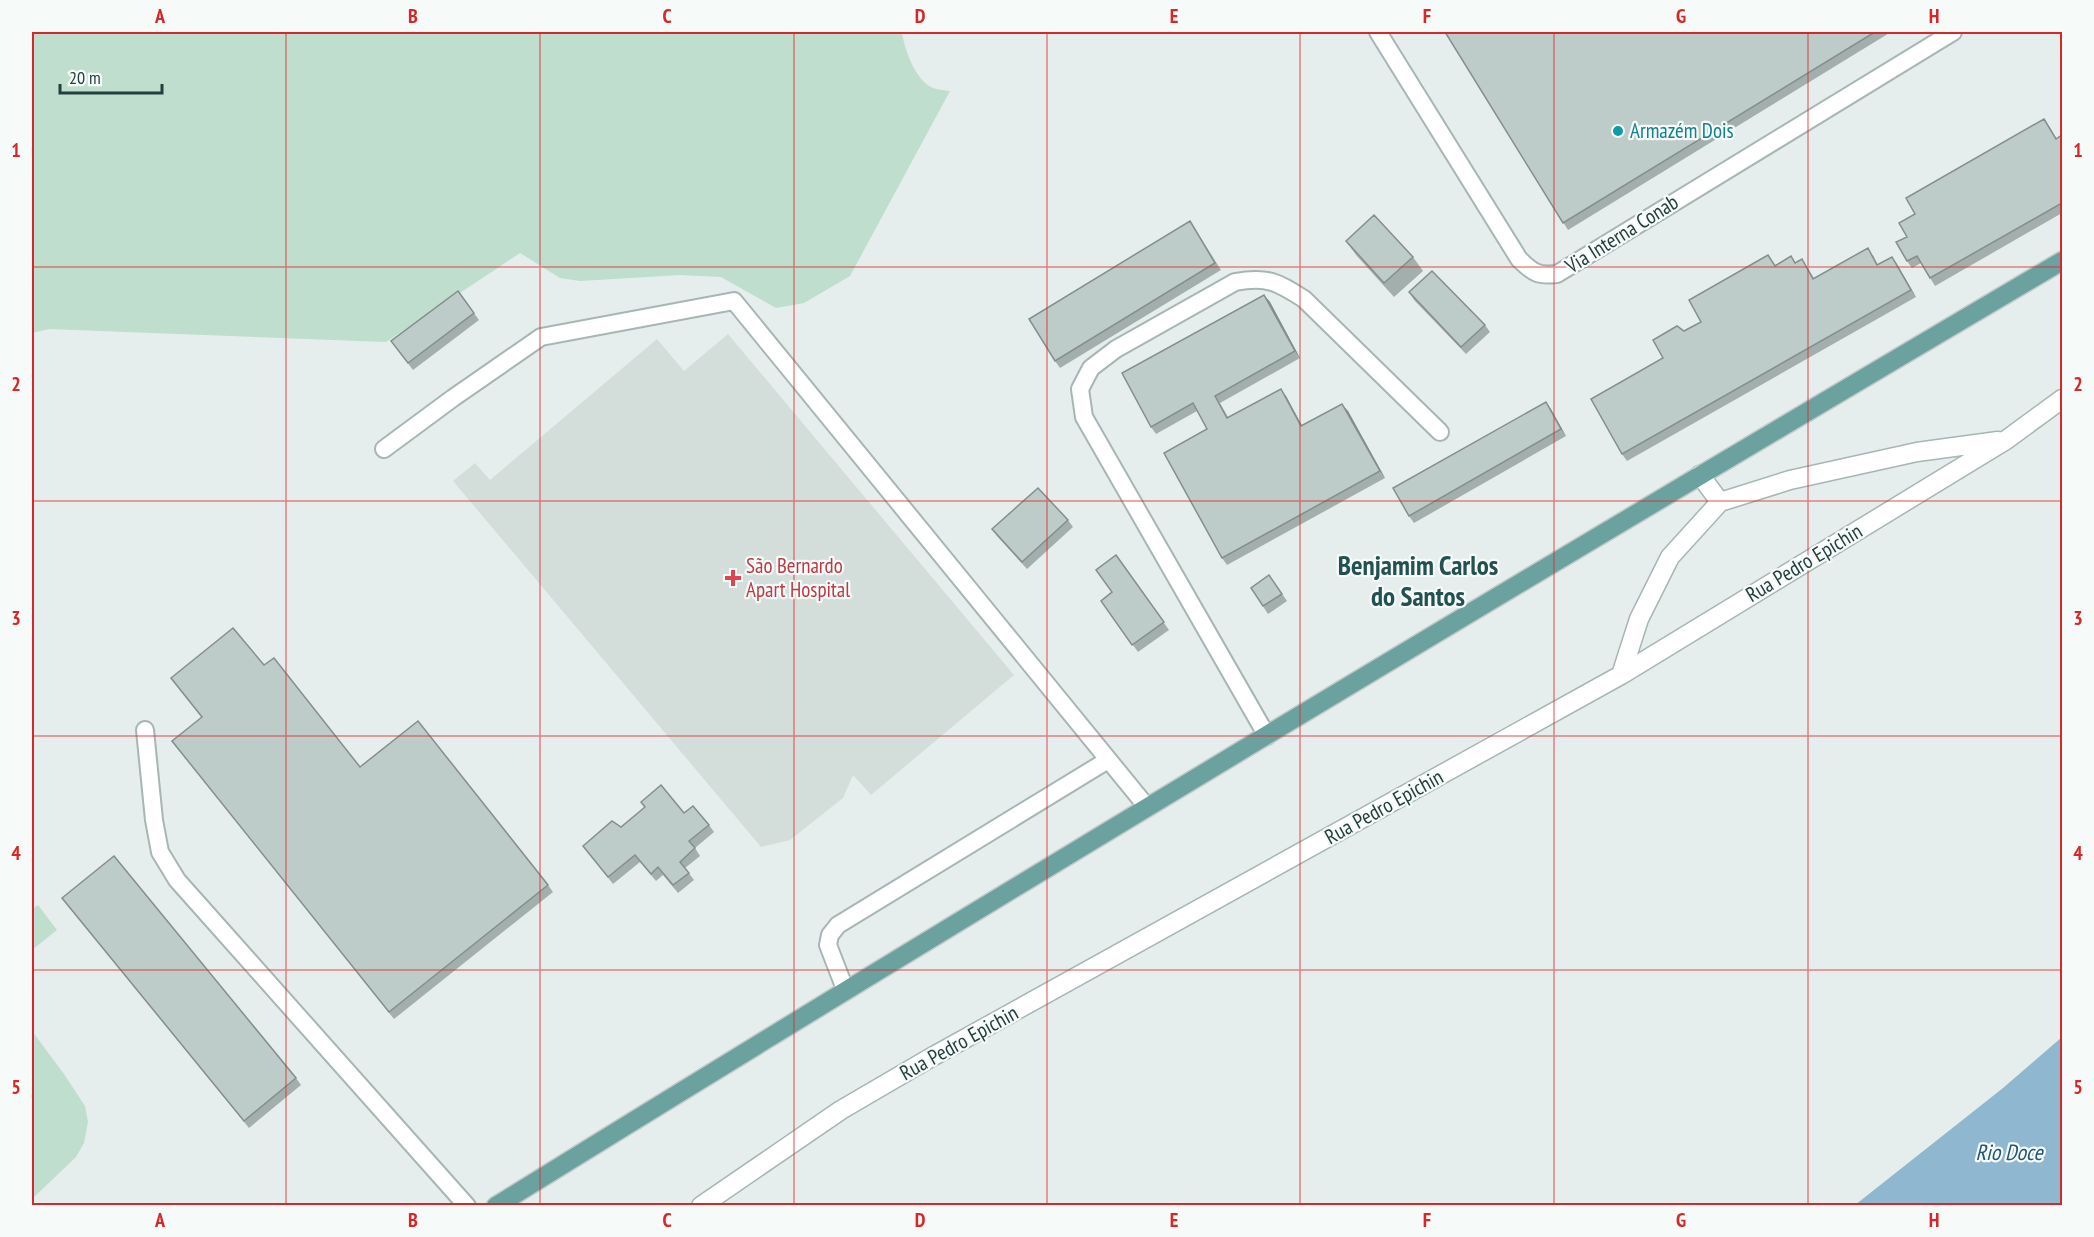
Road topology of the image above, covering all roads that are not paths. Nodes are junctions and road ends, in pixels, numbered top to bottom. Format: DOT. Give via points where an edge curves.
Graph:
graph roads {
  1 [pos="1378,32"];
  2 [pos="1953,32"];
  3 [pos="2062,261"];
  4 [pos="2062,399"];
  5 [pos="1440,432"];
  6 [pos="2006,440"];
  7 [pos="384,449"];
  8 [pos="1700,475"];
  9 [pos="1720,502"];
  10 [pos="1621,675"];
  11 [pos="145,730"];
  12 [pos="1268,736"];
  13 [pos="1108,760"];
  14 [pos="1147,807"];
  15 [pos="845,989"];
  16 [pos="466,1206"];
  17 [pos="496,1206"];
  18 [pos="701,1206"];
  1 -- 2 [label="lane, Via Interna Conab" via="1519,259 1542,275 1557,274"];
  3 -- 8 [label="main road"];
  4 -- 6 [label="street, Rua Pedro Epichin"];
  5 -- 12 [label="lane" via="1304,299 1279,283 1256,279 1235,282 1116,349 1091,368 1080,389 1084,417"];
  6 -- 9 [label="street" via="1917,452 1790,480"];
  6 -- 10 [label="street, Rua Pedro Epichin"];
  7 -- 13 [label="lane" via="541,337 735,301"];
  8 -- 9 [label="street"];
  8 -- 12 [label="main road"];
  9 -- 10 [label="street" via="1670,557 1639,620"];
  10 -- 18 [label="street, Rua Pedro Epichin" via="920,1064 841,1110"];
  11 -- 16 [label="lane" via="160,852 177,880"];
  12 -- 14 [label="main road"];
  13 -- 14 [label="lane"];
  13 -- 15 [label="lane" via="838,925 828,945"];
  14 -- 15 [label="main road"];
  15 -- 17 [label="main road"];
}
